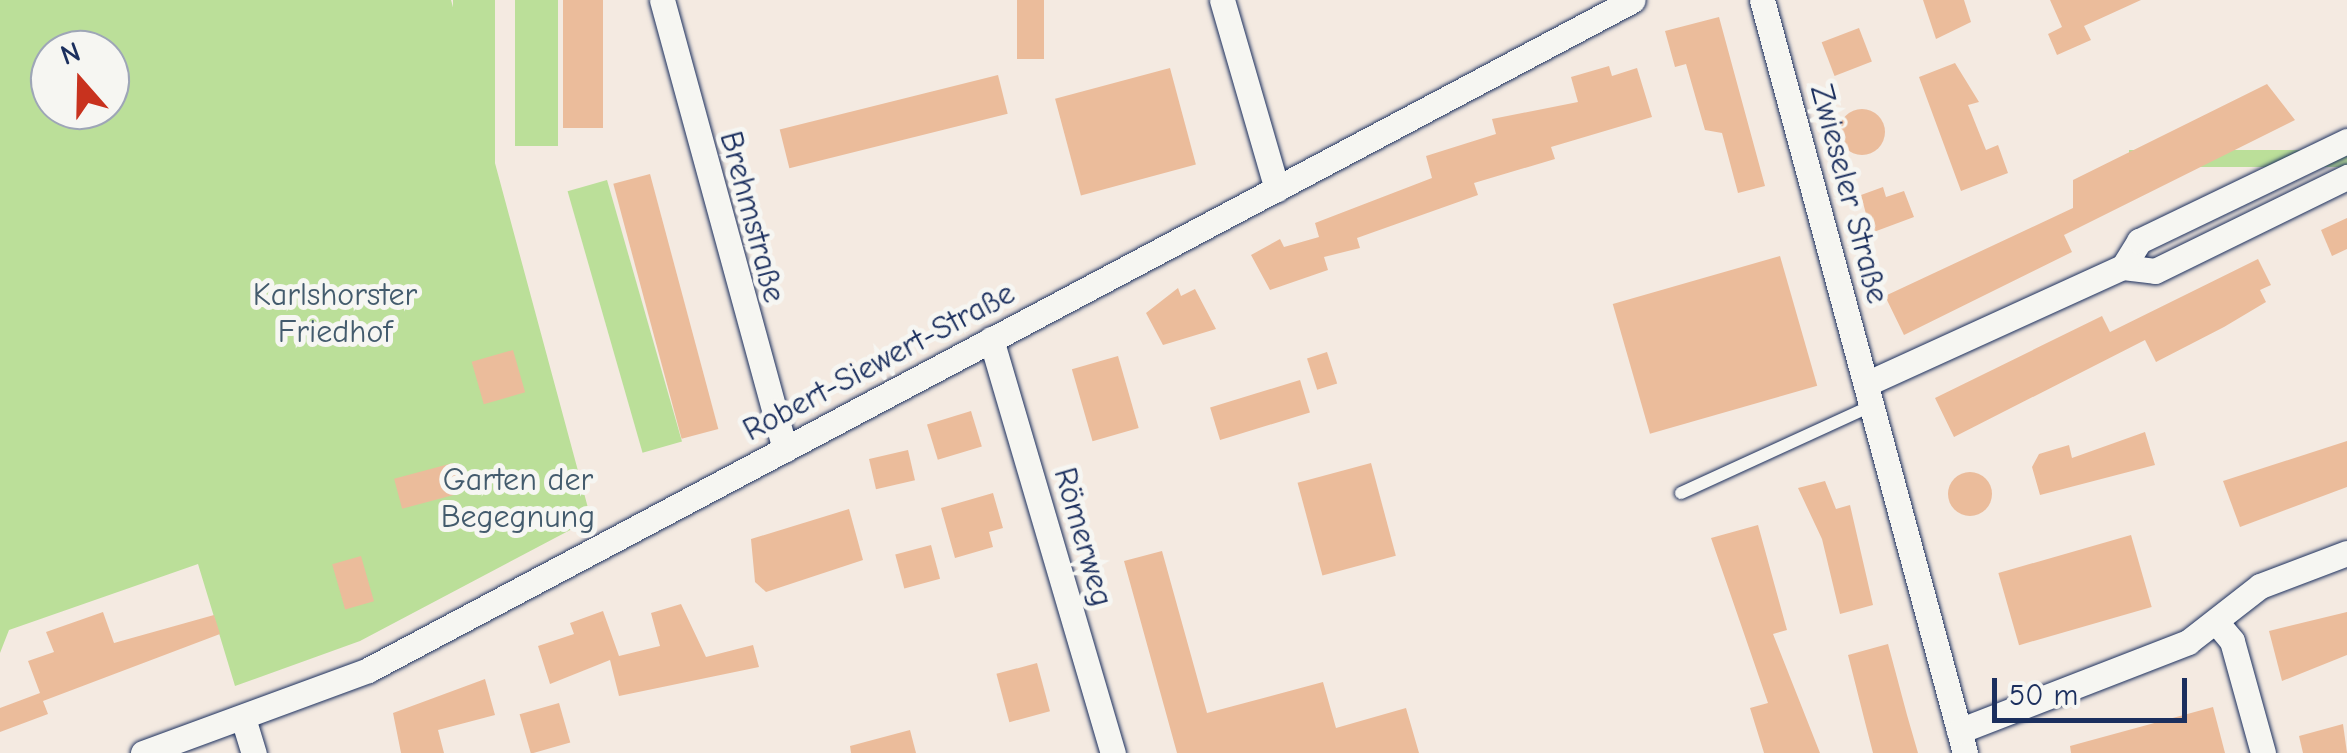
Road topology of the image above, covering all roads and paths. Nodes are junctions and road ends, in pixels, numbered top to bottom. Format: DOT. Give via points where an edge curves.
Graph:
graph roads {
  1 [pos="662,0"];
  2 [pos="1222,0"];
  3 [pos="1633,0"];
  4 [pos="1762,0"];
  5 [pos="2347,141"];
  6 [pos="2347,177"];
  7 [pos="1277,189"];
  8 [pos="2122,267"];
  9 [pos="991,339"];
  10 [pos="1870,394"];
  11 [pos="785,449"];
  12 [pos="1682,493"];
  13 [pos="2347,553"];
  14 [pos="2217,623"];
  15 [pos="242,718"];
  16 [pos="1962,742"];
  17 [pos="143,753"];
  18 [pos="254,753"];
  19 [pos="1112,753"];
  20 [pos="2263,753"];
  1 -- 11 [label="street, Brehmstraße"];
  2 -- 7 [label="street"];
  3 -- 7 [label="street, Robert-Siewert-Straße"];
  4 -- 10 [label="street, Zwieseler Straße"];
  5 -- 8 [label="street" via="2138,241"];
  6 -- 8 [label="street" via="2155,271"];
  7 -- 9 [label="street, Robert-Siewert-Straße"];
  8 -- 10 [label="street"];
  9 -- 11 [label="street, Robert-Siewert-Straße"];
  9 -- 19 [label="street, Römerweg"];
  10 -- 12 [label="lane"];
  10 -- 16 [label="street, Zwieseler Straße"];
  11 -- 15 [label="street, Robert-Siewert-Straße" via="368,670"];
  13 -- 14 [label="street" via="2260,586"];
  14 -- 16 [label="street"];
  14 -- 20 [label="street" via="2232,641"];
  15 -- 17 [label="street, Robert-Siewert-Straße"];
  15 -- 18 [label="street"];
}
